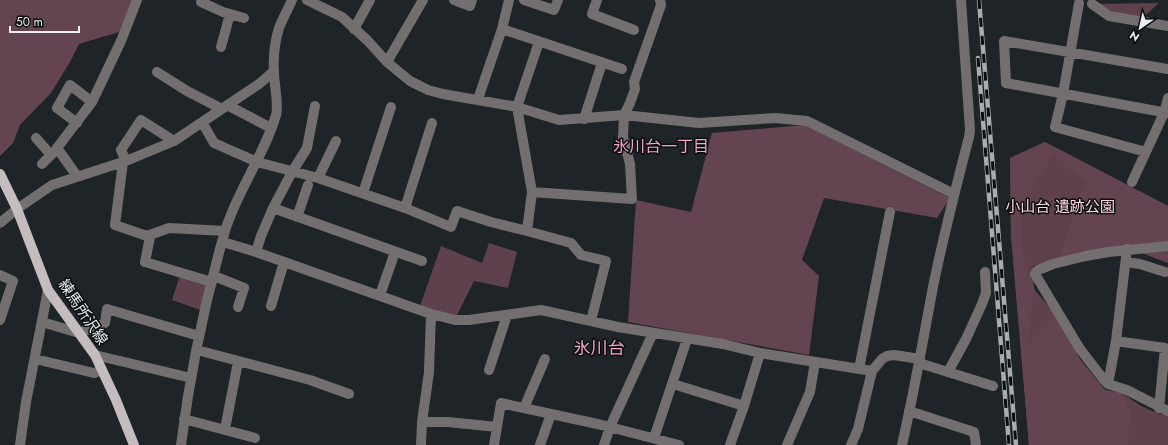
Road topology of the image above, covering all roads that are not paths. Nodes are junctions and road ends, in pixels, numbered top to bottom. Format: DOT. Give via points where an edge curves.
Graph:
graph roads {
  1 [pos="137,0"];
  2 [pos="292,0"];
  3 [pos="307,0"];
  4 [pos="370,0"];
  5 [pos="423,0"];
  6 [pos="454,0"];
  7 [pos="472,0"];
  8 [pos="509,0"];
  9 [pos="524,0"];
  10 [pos="558,0"];
  11 [pos="597,0"];
  12 [pos="660,0"];
  13 [pos="199,1"];
  14 [pos="961,2"];
  15 [pos="1080,3"];
  16 [pos="1092,4"];
  17 [pos="230,14"];
  18 [pos="244,18"];
  19 [pos="1168,26"];
  20 [pos="354,29"];
  21 [pos="502,29"];
  22 [pos="634,30"];
  23 [pos="539,42"];
  24 [pos="221,47"];
  25 [pos="1071,52"];
  26 [pos="387,62"];
  27 [pos="602,63"];
  28 [pos="622,69"];
  29 [pos="1168,69"];
  30 [pos="274,71"];
  31 [pos="157,72"];
  32 [pos="1064,94"];
  33 [pos="1168,98"];
  34 [pos="478,100"];
  35 [pos="92,102"];
  36 [pos="315,106"];
  37 [pos="224,107"];
  38 [pos="391,107"];
  39 [pos="517,107"];
  40 [pos="1166,113"];
  41 [pos="624,115"];
  42 [pos="584,119"];
  43 [pos="202,122"];
  44 [pos="77,123"];
  45 [pos="432,123"];
  46 [pos="271,128"];
  47 [pos="36,138"];
  48 [pos="336,141"];
  49 [pos="174,142"];
  50 [pos="54,152"];
  51 [pos="1146,152"];
  52 [pos="125,162"];
  53 [pos="257,162"];
  54 [pos="42,164"];
  55 [pos="292,172"];
  56 [pos="0,174"];
  57 [pos="77,176"];
  58 [pos="318,178"];
  59 [pos="1132,182"];
  60 [pos="308,185"];
  61 [pos="532,192"];
  62 [pos="363,193"];
  63 [pos="954,194"];
  64 [pos="273,208"];
  65 [pos="405,208"];
  66 [pos="17,209"];
  67 [pos="890,212"];
  68 [pos="297,217"];
  69 [pos="1,221"];
  70 [pos="225,231"];
  71 [pos="527,231"];
  72 [pos="147,236"];
  73 [pos="223,242"];
  74 [pos="1168,246"];
  75 [pos="1128,249"];
  76 [pos="256,252"];
  77 [pos="395,252"];
  78 [pos="422,261"];
  79 [pos="284,262"];
  80 [pos="1126,262"];
  81 [pos="985,272"];
  82 [pos="1164,272"];
  83 [pos="0,275"];
  84 [pos="213,279"];
  85 [pos="48,290"];
  86 [pos="380,295"];
  87 [pos="271,306"];
  88 [pos="238,307"];
  89 [pos="431,314"];
  90 [pos="507,315"];
  91 [pos="0,320"];
  92 [pos="591,321"];
  93 [pos="42,322"];
  94 [pos="79,333"];
  95 [pos="653,333"];
  96 [pos="199,336"];
  97 [pos="687,339"];
  98 [pos="1116,341"];
  99 [pos="197,350"];
  100 [pos="760,353"];
  101 [pos="95,355"];
  102 [pos="35,359"];
  103 [pos="545,359"];
  104 [pos="920,361"];
  105 [pos="238,362"];
  106 [pos="815,362"];
  107 [pos="860,369"];
  108 [pos="102,370"];
  109 [pos="489,370"];
  110 [pos="872,371"];
  111 [pos="948,372"];
  112 [pos="191,378"];
  113 [pos="673,384"];
  114 [pos="1108,384"];
  115 [pos="993,386"];
  116 [pos="349,394"];
  117 [pos="744,406"];
  118 [pos="524,408"];
  119 [pos="1164,410"];
  120 [pos="910,411"];
  121 [pos="551,414"];
  122 [pos="184,419"];
  123 [pos="422,422"];
  124 [pos="497,427"];
  125 [pos="610,427"];
  126 [pos="225,429"];
  127 [pos="255,438"];
  128 [pos="654,438"];
  129 [pos="20,445"];
  130 [pos="134,445"];
  131 [pos="181,445"];
  132 [pos="421,445"];
  133 [pos="494,445"];
  134 [pos="540,445"];
  135 [pos="604,445"];
  136 [pos="679,445"];
  137 [pos="730,445"];
  138 [pos="787,445"];
  139 [pos="851,445"];
  140 [pos="902,445"];
  141 [pos="976,445"];
  1 -- 35 [label="street"];
  2 -- 30 [label="street" via="279,28"];
  3 -- 20 [label="street" via="342,17"];
  4 -- 20 [label="street"];
  5 -- 26 [label="street"];
  6 -- 7 [label="street" via="470,6"];
  8 -- 21 [label="street"];
  9 -- 10 [label="street" via="554,10"];
  11 -- 22 [label="street" via="592,14"];
  12 -- 41 [label="street" via="661,5 634,82 635,89"];
  13 -- 17 [label="street"];
  14 -- 63 [label="street" via="970,130"];
  15 -- 25 [label="street"];
  16 -- 19 [label="street" via="1110,16"];
  17 -- 18 [label="street"];
  17 -- 24 [label="street"];
  20 -- 26 [label="street"];
  21 -- 23 [label="street"];
  21 -- 34 [label="street"];
  23 -- 27 [label="street"];
  23 -- 39 [label="street"];
  25 -- 29 [label="street"];
  25 -- 32 [label="street"];
  25 -- 32 [label="street" via="1004,41 1006,83"];
  26 -- 34 [label="street" via="410,81 428,90"];
  27 -- 28 [label="street"];
  27 -- 42 [label="street"];
  30 -- 37 [label="street"];
  30 -- 46 [label="street" via="277,113"];
  31 -- 37 [label="street" via="187,91"];
  32 -- 40 [label="street"];
  32 -- 51 [label="street" via="1055,127"];
  33 -- 40 [label="street"];
  34 -- 39 [label="street"];
  35 -- 44 [label="street"];
  35 -- 44 [label="street" via="70,85 57,108"];
  36 -- 55 [label="street" via="307,148"];
  37 -- 43 [label="street"];
  37 -- 46 [label="street"];
  38 -- 62 [label="street"];
  39 -- 42 [label="street" via="559,120"];
  39 -- 61 [label="street"];
  40 -- 51 [label="street"];
  41 -- 42 [label="street"];
  41 -- 61 [label="street" via="623,138 630,164 632,199"];
  41 -- 63 [label="street" via="699,123 775,118 807,121"];
  43 -- 49 [label="street"];
  43 -- 53 [label="street" via="214,142"];
  44 -- 50 [label="street"];
  45 -- 65 [label="street"];
  46 -- 53 [label="street"];
  47 -- 50 [label="street"];
  48 -- 58 [label="street"];
  49 -- 52 [label="street"];
  49 -- 52 [label="street" via="141,120 121,150"];
  50 -- 54 [label="street"];
  50 -- 57 [label="street"];
  51 -- 59 [label="street"];
  52 -- 57 [label="street"];
  52 -- 72 [label="street" via="115,225"];
  53 -- 55 [label="street"];
  53 -- 70 [label="street"];
  55 -- 58 [label="street"];
  55 -- 64 [label="street"];
  56 -- 66 [label="main road, 練馬所沢線"];
  57 -- 66 [label="street" via="52,185"];
  58 -- 62 [label="street"];
  60 -- 68 [label="street"];
  61 -- 71 [label="street"];
  62 -- 65 [label="street"];
  63 -- 104 [label="street" via="933,287"];
  64 -- 68 [label="street"];
  64 -- 76 [label="street"];
  65 -- 71 [label="street" via="451,227 457,211"];
  66 -- 69 [label="street"];
  66 -- 85 [label="main road, 練馬所沢線"];
  67 -- 107 [label="street"];
  68 -- 77 [label="street"];
  70 -- 72 [label="street" via="169,228"];
  70 -- 73 [label="street"];
  71 -- 92 [label="street" via="571,242 581,255 606,261"];
  72 -- 84 [label="street" via="150,237 145,262"];
  73 -- 76 [label="street"];
  73 -- 84 [label="street"];
  74 -- 75 [label="street"];
  75 -- 80 [label="street"];
  75 -- 114 [label="street" via="1052,264 1035,274 1080,349"];
  76 -- 79 [label="street"];
  77 -- 78 [label="street"];
  77 -- 86 [label="street"];
  79 -- 86 [label="street"];
  79 -- 87 [label="street"];
  80 -- 82 [label="street"];
  80 -- 98 [label="street"];
  81 -- 111 [label="street" via="986,293 982,304"];
  83 -- 91 [label="street" via="13,280"];
  84 -- 88 [label="street" via="244,288"];
  84 -- 96 [label="street"];
  85 -- 93 [label="street"];
  85 -- 94 [label="main road, 練馬所沢線"];
  86 -- 89 [label="street"];
  89 -- 90 [label="street" via="456,320"];
  89 -- 123 [label="street"];
  90 -- 92 [label="street" via="541,310"];
  90 -- 109 [label="street"];
  92 -- 95 [label="street"];
  93 -- 94 [label="street"];
  93 -- 102 [label="street"];
  94 -- 96 [label="street" via="105,323 107,309"];
  94 -- 101 [label="main road, 練馬所沢線"];
  95 -- 97 [label="street"];
  95 -- 125 [label="street"];
  96 -- 99 [label="street"];
  97 -- 100 [label="street"];
  97 -- 113 [label="street"];
  98 -- 114 [label="street"];
  98 -- 119 [label="street" via="1165,348"];
  99 -- 105 [label="street"];
  99 -- 112 [label="street"];
  100 -- 106 [label="street"];
  100 -- 117 [label="street"];
  101 -- 108 [label="main road, 練馬所沢線"];
  101 -- 112 [label="street"];
  102 -- 108 [label="street" via="94,373"];
  102 -- 129 [label="street"];
  103 -- 118 [label="street"];
  104 -- 110 [label="street" via="894,355 887,356"];
  104 -- 111 [label="street"];
  104 -- 120 [label="street"];
  105 -- 116 [label="street" via="310,380"];
  105 -- 126 [label="street"];
  106 -- 107 [label="street"];
  106 -- 138 [label="street" via="810,392"];
  107 -- 110 [label="street"];
  108 -- 130 [label="main road, 練馬所沢線"];
  110 -- 139 [label="street" via="858,429"];
  111 -- 115 [label="street"];
  112 -- 122 [label="street"];
  113 -- 117 [label="street"];
  113 -- 128 [label="street"];
  114 -- 119 [label="street" via="1127,390"];
  117 -- 137 [label="street"];
  118 -- 121 [label="street"];
  118 -- 124 [label="street" via="501,403"];
  120 -- 140 [label="street"];
  120 -- 141 [label="street" via="974,432"];
  121 -- 125 [label="street"];
  121 -- 134 [label="street"];
  122 -- 126 [label="street"];
  122 -- 131 [label="street"];
  123 -- 124 [label="street"];
  123 -- 132 [label="street"];
  124 -- 133 [label="street"];
  125 -- 128 [label="street"];
  125 -- 135 [label="street"];
  126 -- 127 [label="street"];
  128 -- 136 [label="street"];
}
